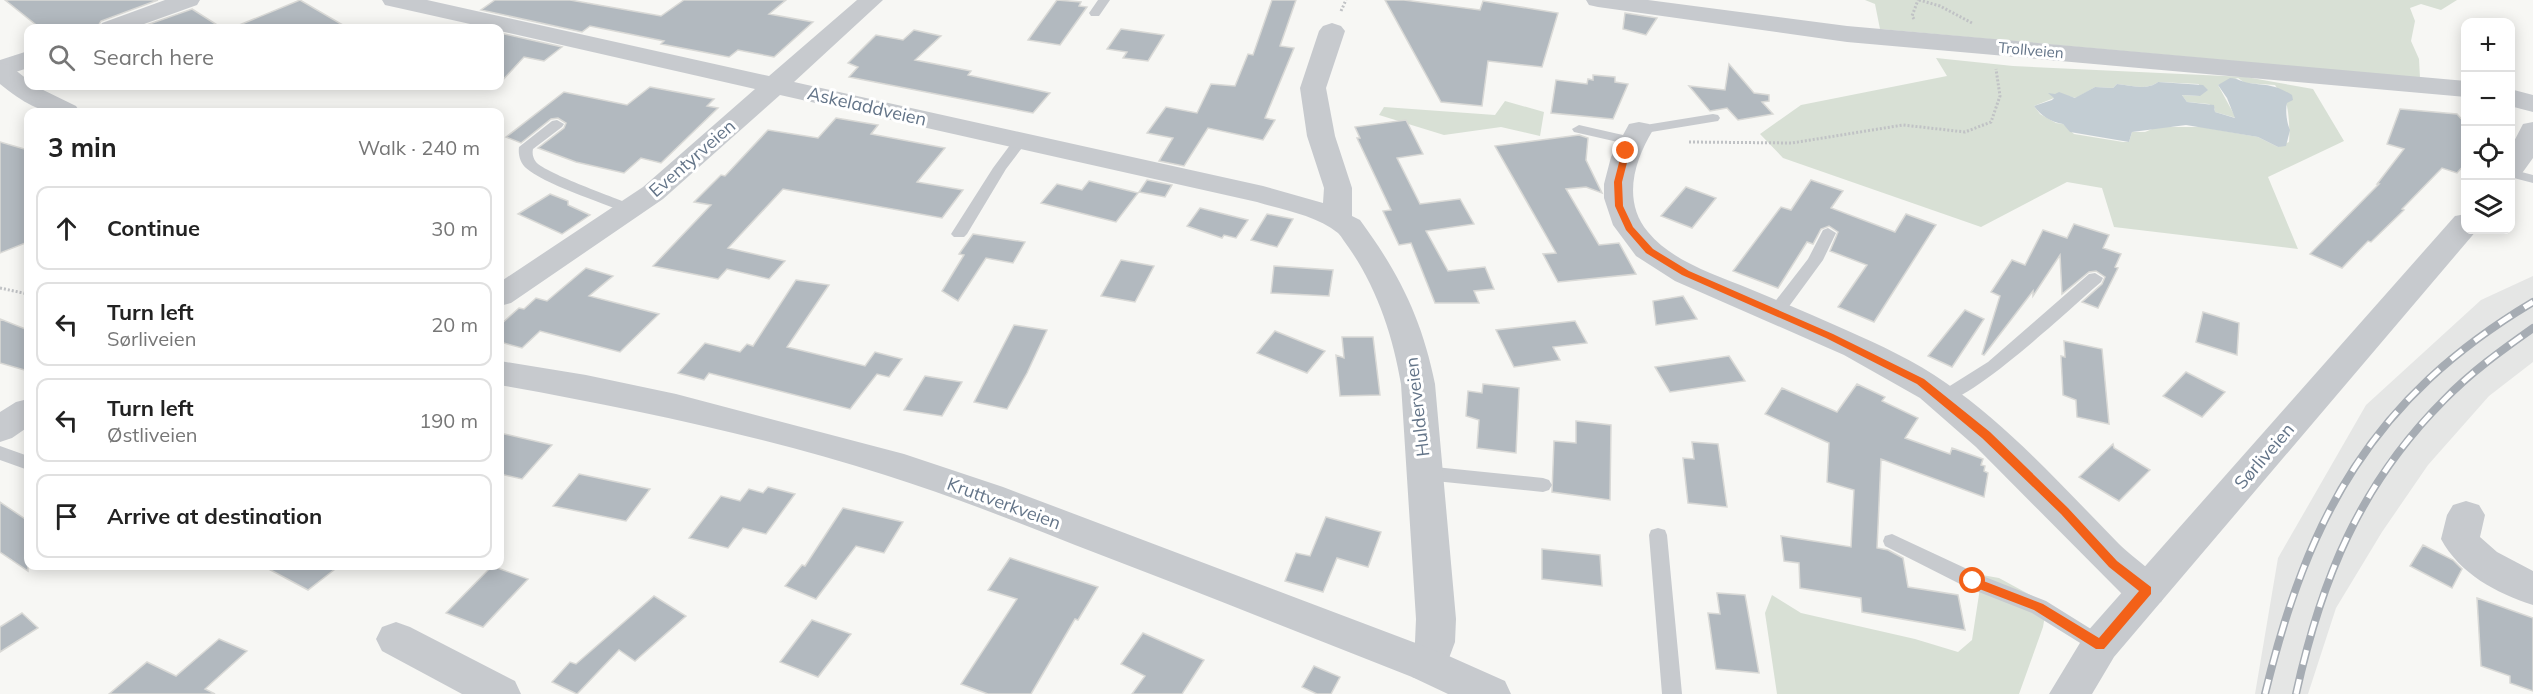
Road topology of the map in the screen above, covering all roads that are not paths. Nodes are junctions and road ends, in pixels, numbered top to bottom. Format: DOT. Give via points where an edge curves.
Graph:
graph roads {
  1 [pos="188,0"];
  2 [pos="394,0"];
  3 [pos="871,0"];
  4 [pos="1104,0"];
  5 [pos="1598,0"];
  6 [pos="437,4"];
  7 [pos="1095,13"];
  8 [pos="122,24"];
  9 [pos="1332,31"];
  10 [pos="24,61"];
  11 [pos="0,70"];
  12 [pos="775,85"];
  13 [pos="2461,89"];
  14 [pos="24,90"];
  15 [pos="24,90"];
  16 [pos="2515,98"];
  17 [pos="2533,104"];
  18 [pos="58,108"];
  19 [pos="1713,118"];
  20 [pos="557,124"];
  21 [pos="1579,129"];
  22 [pos="2533,130"];
  23 [pos="1635,136"];
  24 [pos="1021,140"];
  25 [pos="2515,165"];
  26 [pos="2515,173"];
  27 [pos="2533,179"];
  28 [pos="630,209"];
  29 [pos="1337,219"];
  30 [pos="2461,229"];
  31 [pos="1828,233"];
  32 [pos="959,234"];
  33 [pos="2095,278"];
  34 [pos="504,293"];
  35 [pos="1776,312"];
  36 [pos="504,374"];
  37 [pos="1942,398"];
  38 [pos="24,414"];
  39 [pos="0,429"];
  40 [pos="0,453"];
  41 [pos="24,462"];
  42 [pos="1425,473"];
  43 [pos="1543,486"];
  44 [pos="2466,515"];
  45 [pos="1658,536"];
  46 [pos="1892,541"];
  47 [pos="2533,589"];
  48 [pos="2147,591"];
  49 [pos="396,639"];
  50 [pos="2100,645"];
  51 [pos="1427,665"];
  52 [pos="500,694"];
  53 [pos="1490,694"];
  54 [pos="1672,694"];
  55 [pos="2070,694"];
  1 -- 8 [label="street"];
  2 -- 6 [label="street, Askeladdveien"];
  3 -- 12 [label="street, Eventyrveien"];
  4 -- 7 [label="lane"];
  5 -- 13 [label="street, Trollveien" via="1781,27"];
  6 -- 12 [label="street, Askeladdveien"];
  9 -- 29 [label="street" via="1312,88 1338,189"];
  10 -- 11 [label="street"];
  11 -- 14 [label="street"];
  12 -- 24 [label="street, Askeladdveien"];
  12 -- 28 [label="street, Eventyrveien" via="670,179"];
  15 -- 18 [label="street"];
  16 -- 17 [label="street"];
  19 -- 23 [label="lane"];
  20 -- 28 [label="lane" via="526,147 531,165"];
  21 -- 23 [label="lane"];
  22 -- 25 [label="street"];
  23 -- 35 [label="street" via="1621,164 1617,194 1623,217 1638,240 1685,273"];
  24 -- 29 [label="street, Askeladdveien" via="1263,195"];
  24 -- 32 [label="lane"];
  26 -- 27 [label="lane"];
  28 -- 34 [label="street, Eventyrveien"];
  29 -- 42 [label="street, Hulderveien" via="1359,238 1375,262 1399,313 1418,384"];
  30 -- 48 [label="street, Sørliveien"];
  31 -- 35 [label="lane" via="1815,260"];
  33 -- 37 [label="lane" via="1994,366"];
  35 -- 37 [label="street" via="1888,364"];
  36 -- 51 [label="street, Kruttverkveien" via="676,406 884,460"];
  37 -- 48 [label="street" via="2065,511 2113,564"];
  38 -- 39 [label="street"];
  40 -- 41 [label="lane"];
  42 -- 43 [label="lane"];
  42 -- 51 [label="street, Hulderveien" via="1436,619 1435,642"];
  44 -- 47 [label="street" via="2460,539 2466,549"];
  45 -- 54 [label="lane"];
  46 -- 50 [label="lane" via="1973,581 2038,607"];
  48 -- 50 [label="street, Sørliveien"];
  49 -- 52 [label="street"];
  50 -- 55 [label="street, Sørliveien"];
  51 -- 53 [label="street, Kruttverkveien"];
}
